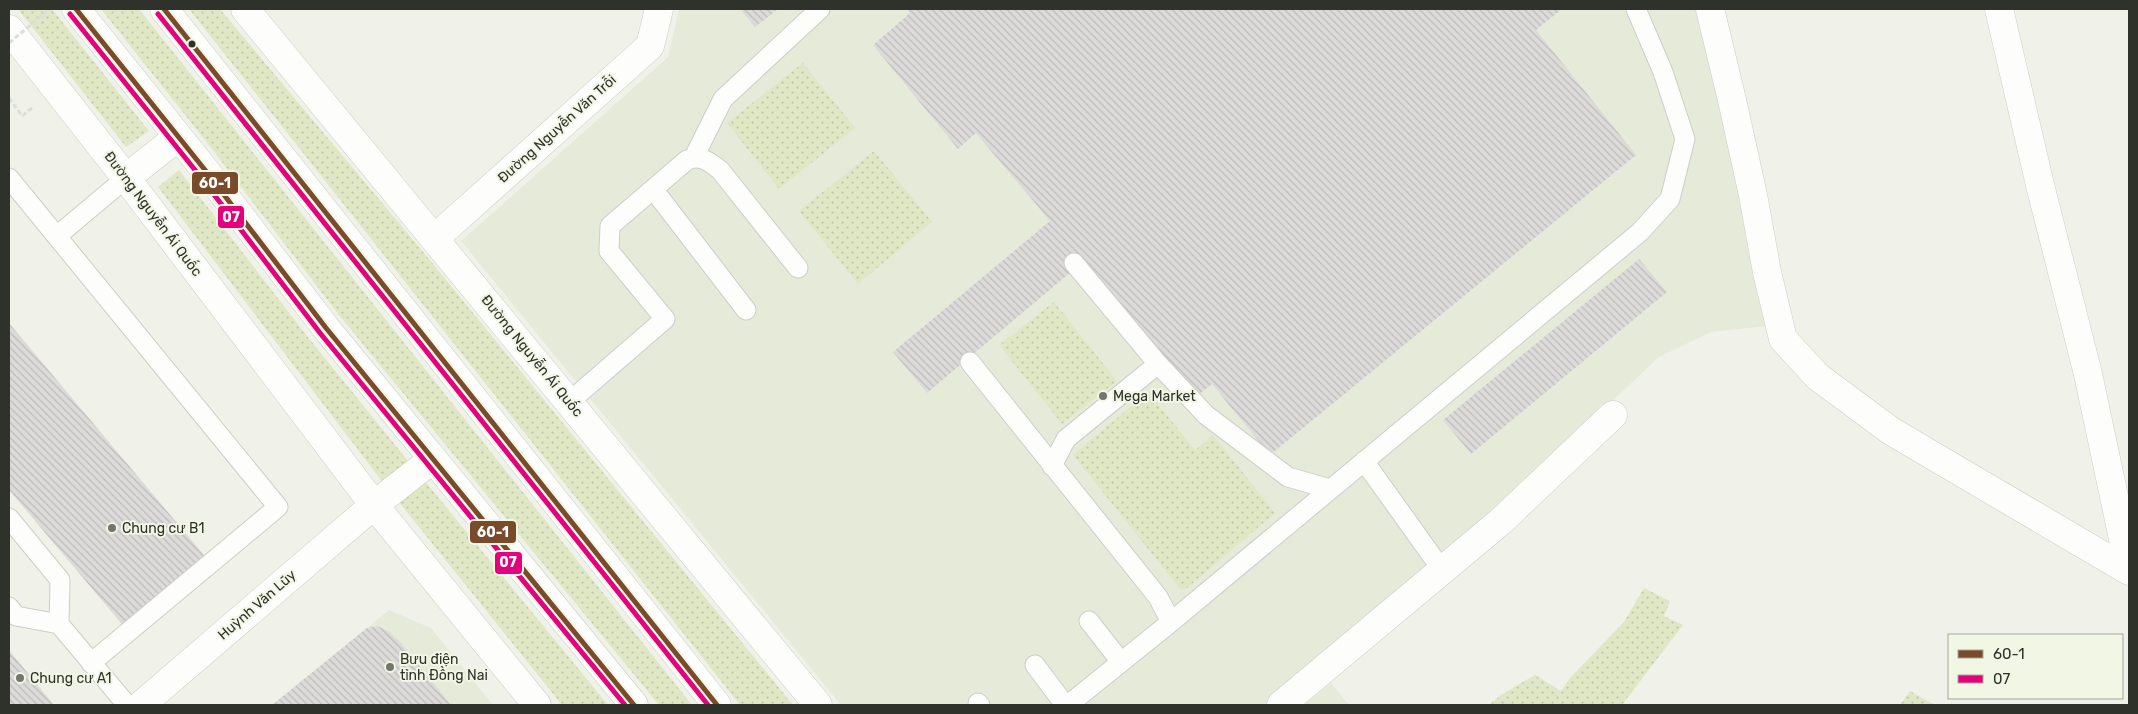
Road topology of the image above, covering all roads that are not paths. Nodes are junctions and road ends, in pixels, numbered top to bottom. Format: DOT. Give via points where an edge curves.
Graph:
graph roads {
  1 [pos="76,9"];
  2 [pos="164,9"];
  3 [pos="245,9"];
  4 [pos="659,9"];
  5 [pos="820,9"];
  6 [pos="1636,9"];
  7 [pos="1713,9"];
  8 [pos="1999,9"];
  9 [pos="9,30"];
  10 [pos="178,137"];
  11 [pos="694,157"];
  12 [pos="9,178"];
  13 [pos="126,178"];
  14 [pos="653,189"];
  15 [pos="57,236"];
  16 [pos="435,238"];
  17 [pos="1074,263"];
  18 [pos="798,268"];
  19 [pos="746,310"];
  20 [pos="970,362"];
  21 [pos="1158,364"];
  22 [pos="569,402"];
  23 [pos="1613,416"];
  24 [pos="433,459"];
  25 [pos="1364,460"];
  26 [pos="1052,466"];
  27 [pos="1330,489"];
  28 [pos="374,505"];
  29 [pos="9,518"];
  30 [pos="2129,566"];
  31 [pos="1442,570"];
  32 [pos="2129,571"];
  33 [pos="9,607"];
  34 [pos="1089,621"];
  35 [pos="1171,622"];
  36 [pos="59,624"];
  37 [pos="1121,662"];
  38 [pos="91,663"];
  39 [pos="1035,665"];
  40 [pos="127,705"];
  41 [pos="141,705"];
  42 [pos="537,705"];
  43 [pos="634,705"];
  44 [pos="717,705"];
  45 [pos="818,705"];
  46 [pos="1066,705"];
  47 [pos="1282,705"];
  1 -- 10 [label="main road"];
  2 -- 44 [label="main road"];
  3 -- 16 [label="main road, Đường Nguyễn Ái Quốc"];
  4 -- 16 [label="main road, Đường Nguyễn Văn Trỗi" via="650,46"];
  5 -- 11 [label="lane" via="723,99"];
  6 -- 25 [label="lane" via="1663,72 1684,139 1670,199 1640,232"];
  7 -- 32 [label="main road" via="1783,339 1818,377 1891,431"];
  8 -- 30 [label="main road" via="2088,374"];
  9 -- 13 [label="main road, Đường Nguyễn Ái Quốc"];
  10 -- 13 [label="main road"];
  10 -- 24 [label="main road" via="326,328"];
  11 -- 14 [label="lane"];
  11 -- 18 [label="lane" via="706,159 720,170"];
  12 -- 15 [label="lane"];
  13 -- 15 [label="lane"];
  13 -- 28 [label="main road, Đường Nguyễn Ái Quốc"];
  14 -- 19 [label="lane"];
  14 -- 22 [label="lane" via="610,226 609,251 665,319"];
  15 -- 38 [label="lane" via="278,507"];
  16 -- 22 [label="main road, Đường Nguyễn Ái Quốc"];
  17 -- 21 [label="lane"];
  20 -- 26 [label="lane"];
  21 -- 26 [label="lane" via="1066,439"];
  21 -- 27 [label="lane" via="1206,415 1288,477"];
  22 -- 45 [label="main road, Đường Nguyễn Ái Quốc"];
  23 -- 31 [label="main road" via="1500,522"];
  24 -- 28 [label="main road, Huỳnh Văn Lũy"];
  24 -- 43 [label="main road"];
  25 -- 27 [label="lane"];
  25 -- 31 [label="lane"];
  26 -- 35 [label="lane" via="1158,597"];
  27 -- 35 [label="lane"];
  28 -- 41 [label="main road, Huỳnh Văn Lũy"];
  28 -- 42 [label="main road, Đường Nguyễn Ái Quốc"];
  29 -- 36 [label="lane" via="60,580"];
  31 -- 47 [label="main road"];
  33 -- 36 [label="lane" via="16,616"];
  34 -- 37 [label="lane"];
  35 -- 37 [label="lane"];
  36 -- 38 [label="lane"];
  37 -- 46 [label="lane"];
  38 -- 40 [label="lane"];
  39 -- 46 [label="lane"];
}
